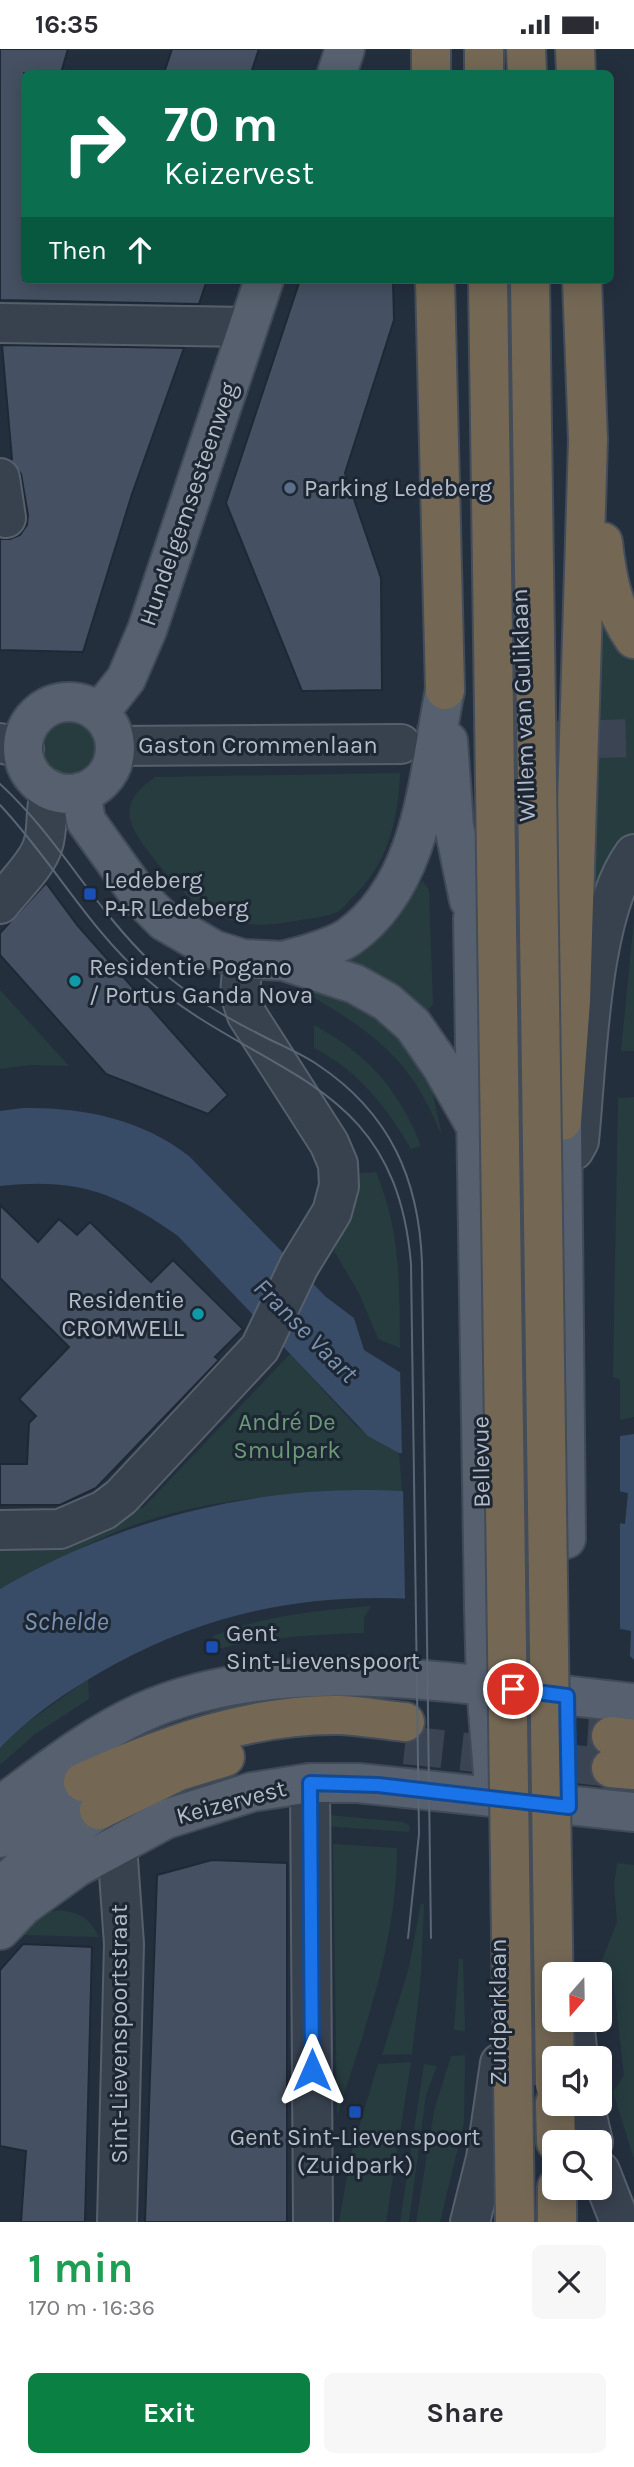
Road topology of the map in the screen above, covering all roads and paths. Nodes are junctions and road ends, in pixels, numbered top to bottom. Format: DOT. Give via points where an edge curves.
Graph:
graph roads {
  1 [pos="320,49"];
  2 [pos="345,49"];
  3 [pos="431,49"];
  4 [pos="465,49"];
  5 [pos="484,49"];
  6 [pos="500,49"];
  7 [pos="526,49"];
  8 [pos="575,49"];
  9 [pos="313,70"];
  10 [pos="338,70"];
  11 [pos="432,70"];
  12 [pos="466,70"];
  13 [pos="484,70"];
  14 [pos="501,70"];
  15 [pos="527,70"];
  16 [pos="576,70"];
  17 [pos="261,284"];
  18 [pos="435,284"];
  19 [pos="476,284"];
  20 [pos="488,284"];
  21 [pos="508,284"];
  22 [pos="530,284"];
  23 [pos="583,284"];
  24 [pos="0,323"];
  25 [pos="248,327"];
  26 [pos="588,439"];
  27 [pos="0,478"];
  28 [pos="6,518"];
  29 [pos="634,639"];
  30 [pos="445,690"];
  31 [pos="107,729"];
  32 [pos="401,744"];
  33 [pos="12,746"];
  34 [pos="66,791"];
  35 [pos="634,854"];
  36 [pos="0,904"];
  37 [pos="473,919"];
  38 [pos="243,959"];
  39 [pos="284,961"];
  40 [pos="562,1121"];
  41 [pos="476,1125"];
  42 [pos="561,1172"];
  43 [pos="0,1530"];
  44 [pos="486,1686"];
  45 [pos="567,1696"];
  46 [pos="634,1703"];
  47 [pos="405,1733"];
  48 [pos="310,1783"];
  49 [pos="91,1796"];
  50 [pos="495,1799"];
  51 [pos="0,1806"];
  52 [pos="569,1807"];
  53 [pos="634,1812"];
  54 [pos="0,1839"];
  55 [pos="117,1845"];
  56 [pos="0,1888"];
  57 [pos="0,1930"];
  58 [pos="572,1962"];
  59 [pos="554,2046"];
  60 [pos="557,2200"];
  61 [pos="611,2200"];
  62 [pos="117,2222"];
  63 [pos="313,2222"];
  64 [pos="470,2222"];
  65 [pos="515,2222"];
  66 [pos="557,2222"];
  67 [pos="620,2222"];
  1 -- 9 [label="main road"];
  2 -- 10 [label="main road"];
  3 -- 11 [label="highway"];
  4 -- 12 [label="main road"];
  5 -- 13 [label="highway"];
  6 -- 14 [label="main road"];
  7 -- 15 [label="highway"];
  8 -- 16 [label="highway"];
  17 -- 25 [label="main road, Hundelgemsesteenweg"];
  18 -- 30 [label="highway"];
  19 -- 37 [label="main road, Willem van Guliklaan" via="491,820"];
  20 -- 65 [label="highway, bridge"];
  21 -- 40 [label="main road, Willem van Guliklaan" via="536,1085"];
  22 -- 59 [label="highway, bridge"];
  23 -- 26 [label="highway"];
  24 -- 25 [label="street"];
  25 -- 31 [label="main road, Hundelgemsesteenweg" via="146,630"];
  26 -- 29 [label="highway" via="606,578 612,602"];
  26 -- 40 [label="highway" via="571,1002"];
  27 -- 28 [label="street"];
  30 -- 37 [label="main road" via="454,826"];
  30 -- 39 [label="main road" via="416,841 399,881 372,918 347,939"];
  31 -- 32 [label="street, Gaston Crommenlaan"];
  31 -- 33 [label="main road" via="79,703 58,703 47,707"];
  31 -- 34 [label="main road" via="106,775"];
  33 -- 34 [label="main road" via="34,777"];
  34 -- 36 [label="street" via="45,807 41,851"];
  34 -- 38 [label="main road" via="142,899 164,921 189,938"];
  35 -- 42 [label="street" via="623,868 606,910 579,1141"];
  37 -- 41 [label="main road, Willem van Guliklaan"];
  38 -- 39 [label="main road"];
  38 -- 43 [label="street" via="240,994 247,1015 338,1164 339,1186 332,1212 299,1266 259,1348 121,1497 104,1510 60,1529"];
  39 -- 41 [label="main road" via="355,984 387,1002 413,1025"];
  40 -- 42 [label="main road"];
  41 -- 44 [label="main road, Bellevue"];
  42 -- 45 [label="main road"];
  44 -- 45 [label="main road"];
  44 -- 50 [label="main road, Bellevue"];
  44 -- 51 [label="main road" via="322,1677 201,1693 143,1712 94,1737"];
  45 -- 46 [label="main road"];
  45 -- 52 [label="main road"];
  47 -- 49 [label="highway" via="341,1715 284,1719 207,1734 148,1753"];
  48 -- 50 [label="main road, Keizervest" via="358,1783"];
  48 -- 55 [label="main road, Keizervest" via="252,1792 197,1808"];
  48 -- 63 [label="street"];
  49 -- 54 [label="main road"];
  49 -- 56 [label="main road" via="53,1840"];
  50 -- 52 [label="main road, Keizervest"];
  50 -- 64 [label="street, Zuidparklaan" via="502,2046 498,2098"];
  52 -- 53 [label="main road, Keizervest"];
  52 -- 58 [label="street"];
  55 -- 57 [label="main road, Keizervest" via="23,1906"];
  55 -- 62 [label="street, Sint-Lievenspoortstraat" via="124,1944"];
  60 -- 66 [label="highway"];
  61 -- 67 [label="street"];
}
